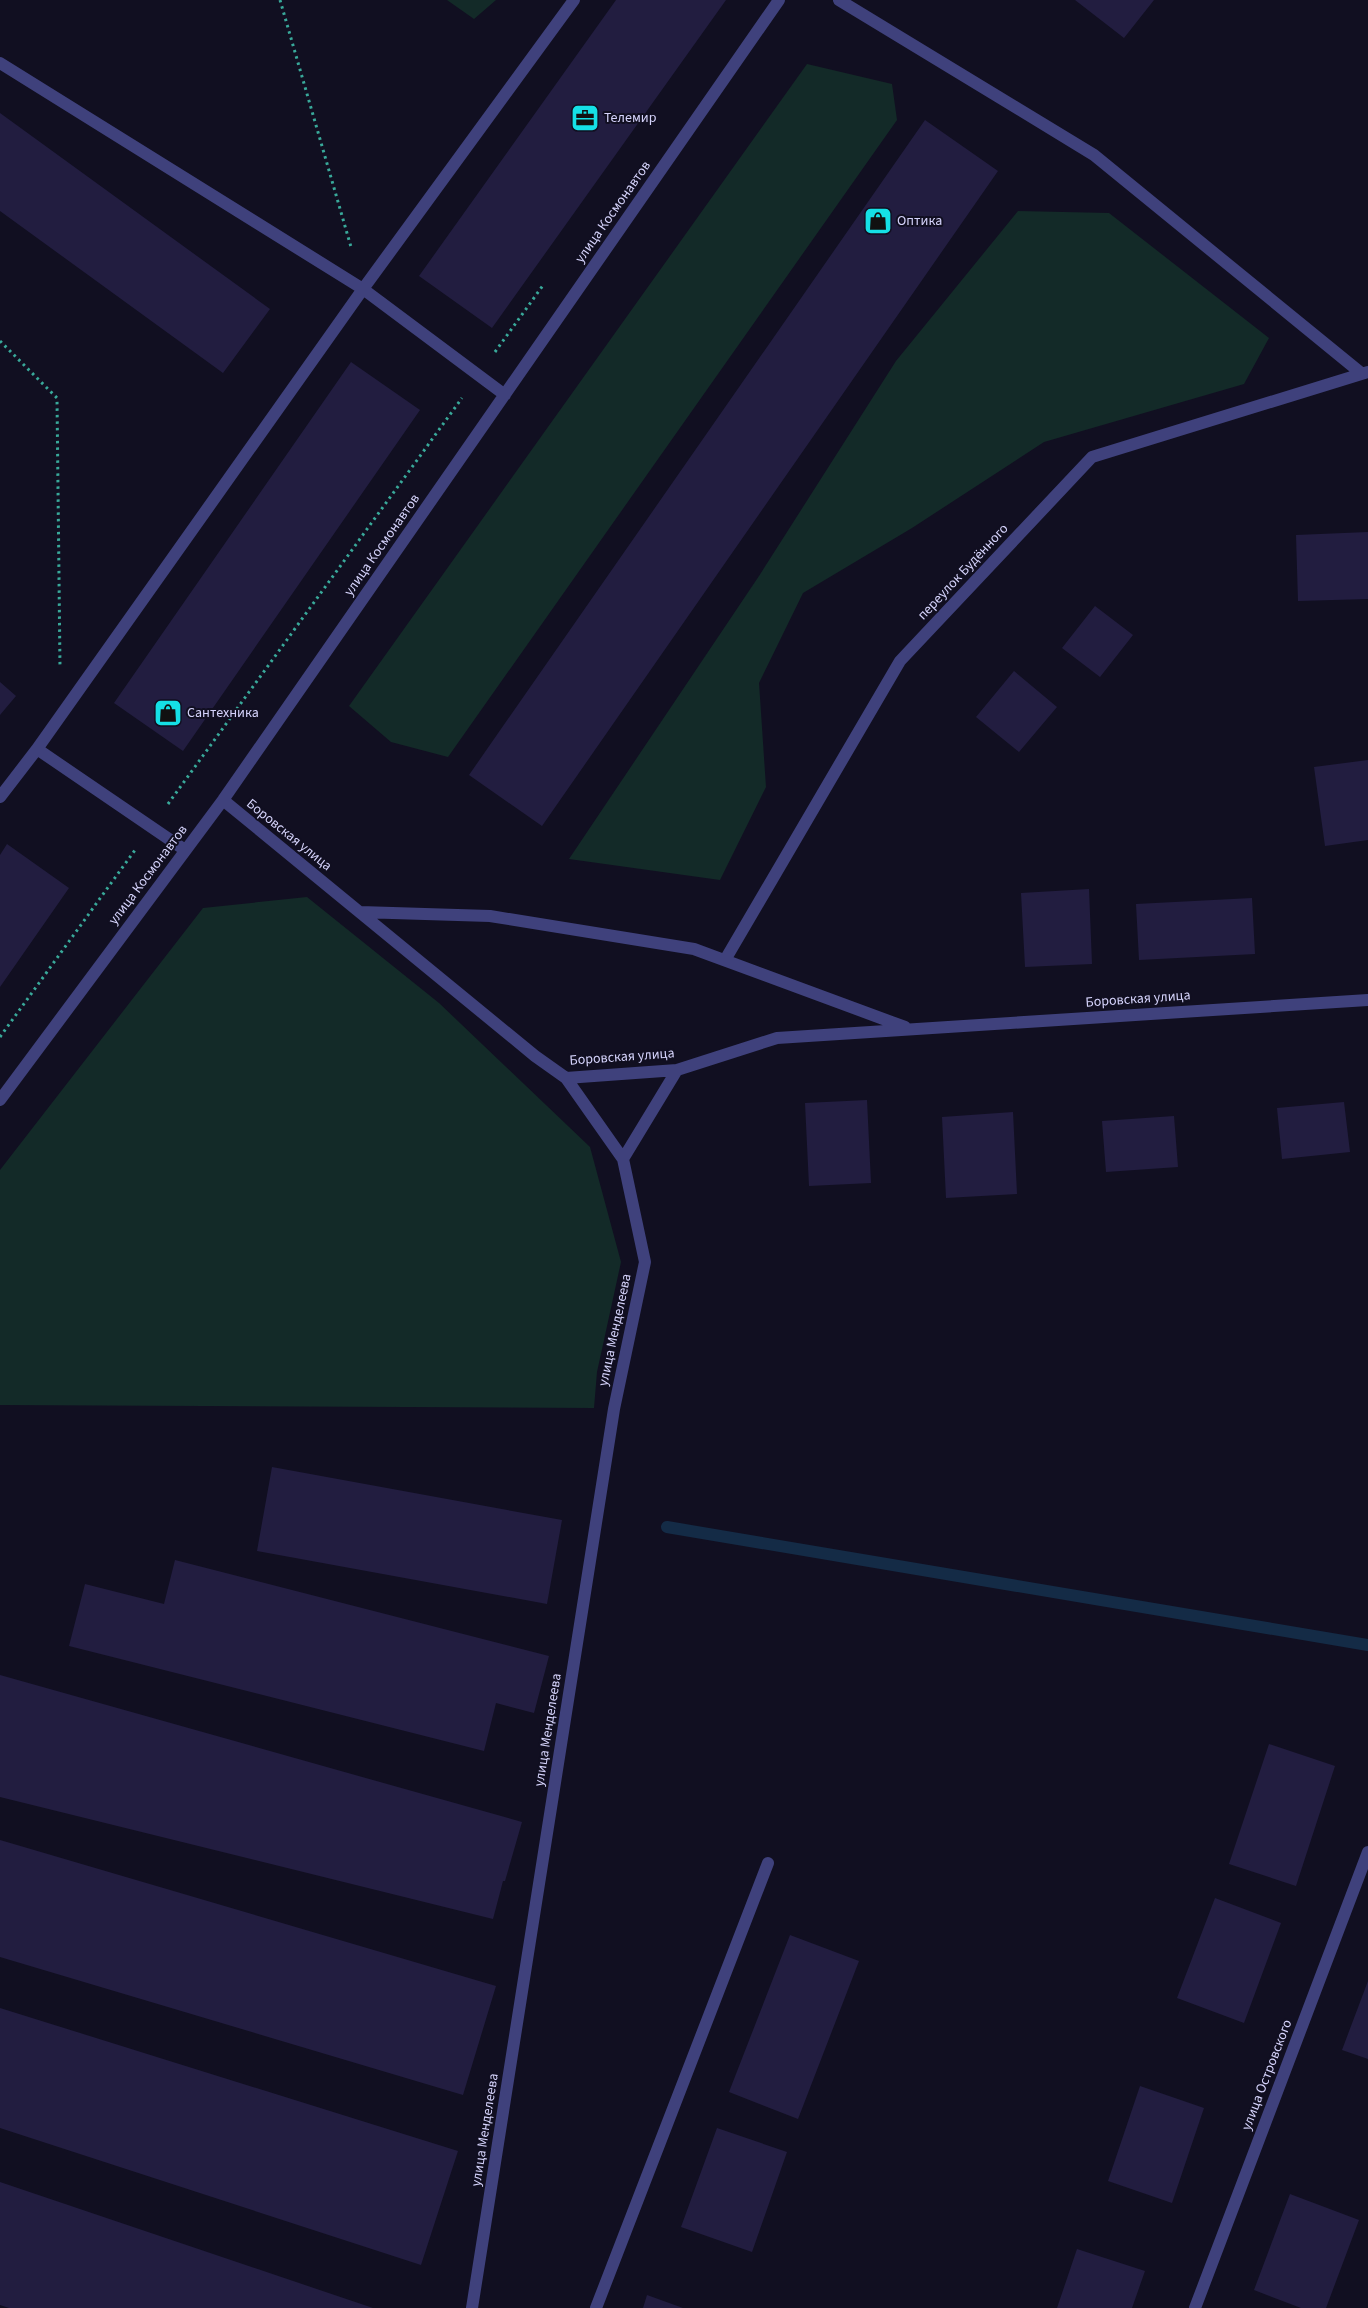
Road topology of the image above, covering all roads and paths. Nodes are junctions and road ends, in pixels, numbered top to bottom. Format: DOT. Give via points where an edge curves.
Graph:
graph roads {
  1 [pos="280,0"];
  2 [pos="574,0"];
  3 [pos="779,0"];
  4 [pos="839,0"];
  5 [pos="0,63"];
  6 [pos="547,280"];
  7 [pos="363,289"];
  8 [pos="0,341"];
  9 [pos="1364,372"];
  10 [pos="478,376"];
  11 [pos="504,395"];
  12 [pos="61,714"];
  13 [pos="37,749"];
  14 [pos="0,797"];
  15 [pos="223,800"];
  16 [pos="152,827"];
  17 [pos="185,850"];
  18 [pos="360,912"];
  19 [pos="725,960"];
  20 [pos="1368,1000"];
  21 [pos="910,1029"];
  22 [pos="0,1037"];
  23 [pos="678,1070"];
  24 [pos="566,1078"];
  25 [pos="0,1100"];
  26 [pos="624,1159"];
  27 [pos="1368,1852"];
  28 [pos="768,1863"];
  29 [pos="472,2308"];
  30 [pos="596,2308"];
  31 [pos="1195,2308"];
  1 -- 7 [label="path"];
  2 -- 7 [label="street"];
  3 -- 11 [label="street, улица Космонавтов"];
  4 -- 9 [label="street" via="1094,155"];
  5 -- 7 [label="street"];
  6 -- 10 [label="path"];
  7 -- 10 [label="street"];
  7 -- 12 [label="street"];
  8 -- 12 [label="path" via="57,398"];
  9 -- 19 [label="street, переулок Будённого" via="1092,457 900,660"];
  10 -- 11 [label="street"];
  10 -- 16 [label="path"];
  11 -- 15 [label="street, улица Космонавтов"];
  12 -- 13 [label="street"];
  13 -- 14 [label="street"];
  13 -- 16 [label="street"];
  15 -- 17 [label="street, улица Космонавтов"];
  15 -- 18 [label="street, Боровская улица"];
  16 -- 17 [label="street"];
  16 -- 22 [label="path"];
  17 -- 25 [label="street, улица Космонавтов"];
  18 -- 19 [label="street, Боровская улица" via="490,916 694,949"];
  18 -- 24 [label="street, Боровская улица"];
  19 -- 21 [label="street, Боровская улица"];
  20 -- 21 [label="street, Боровская улица"];
  21 -- 23 [label="street, Боровская улица" via="777,1038"];
  23 -- 24 [label="street, Боровская улица"];
  23 -- 26 [label="street"];
  24 -- 26 [label="street, улица Менделеева"];
  26 -- 29 [label="street, улица Менделеева" via="645,1262 613,1419"];
  27 -- 31 [label="street, улица Островского"];
  28 -- 30 [label="street"];
}
